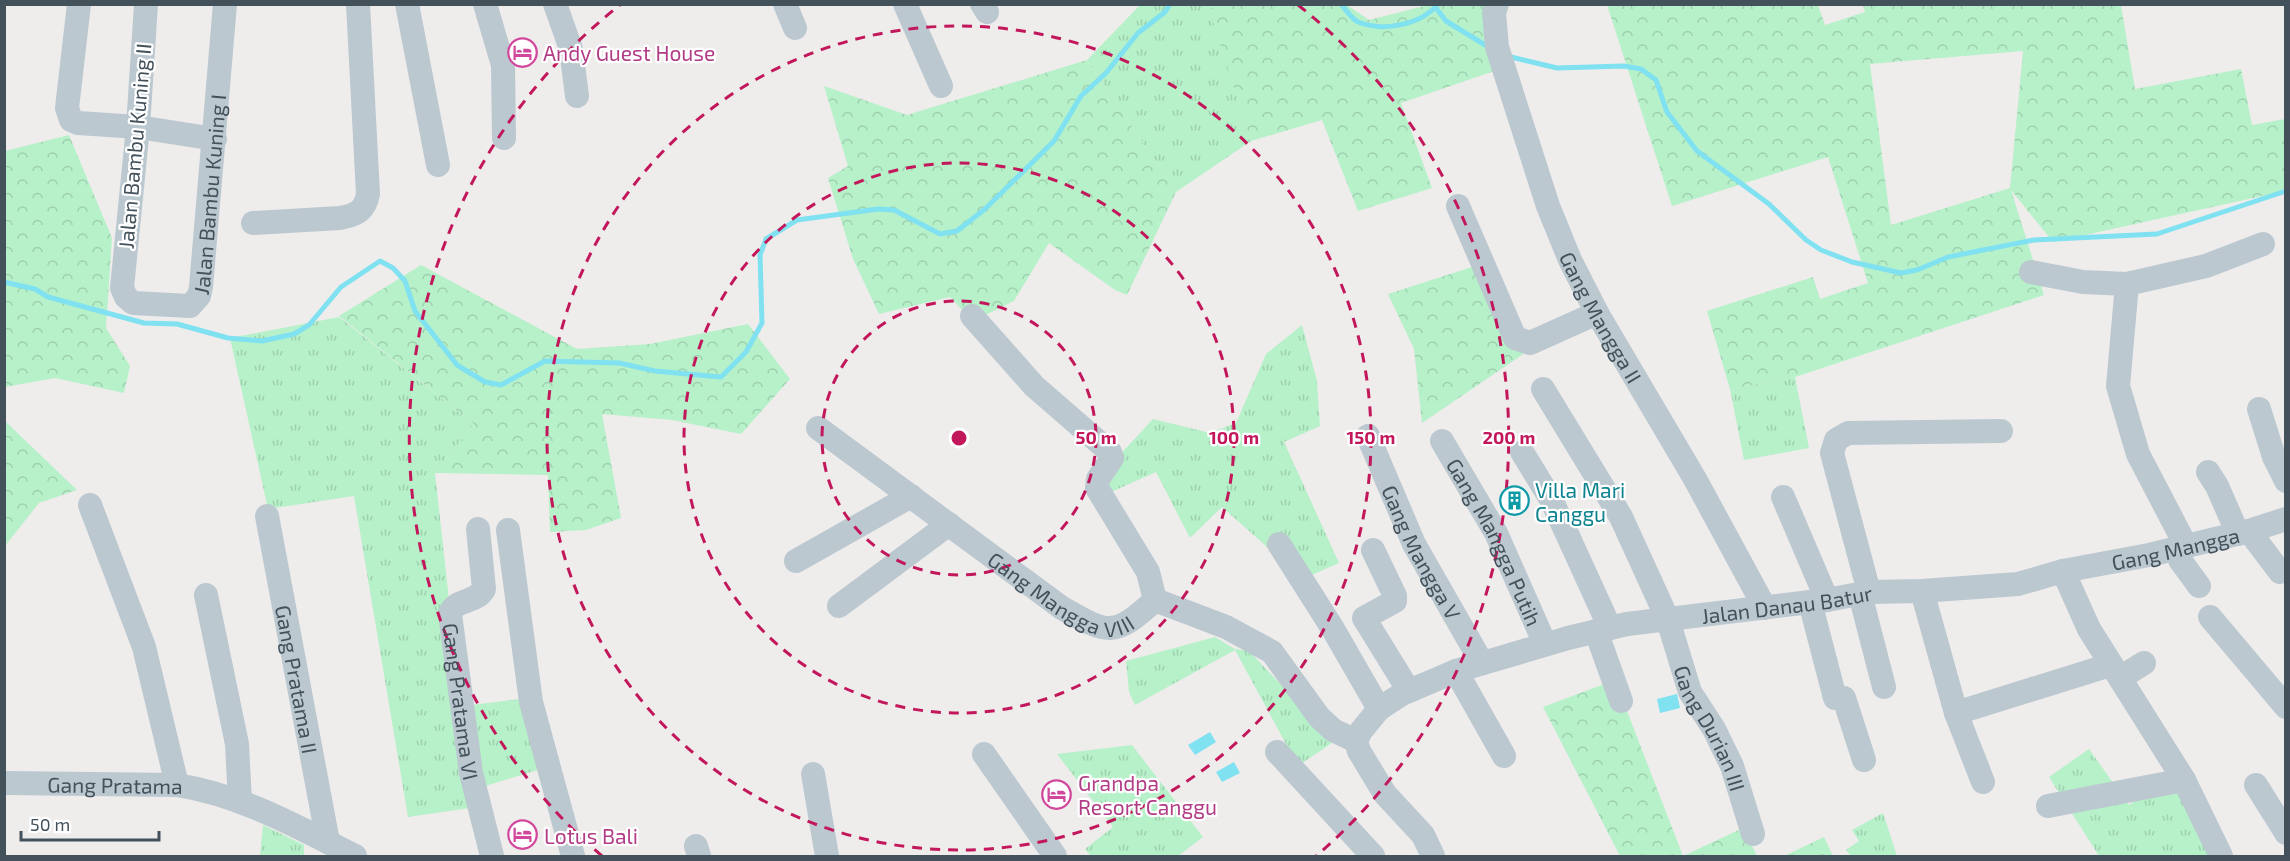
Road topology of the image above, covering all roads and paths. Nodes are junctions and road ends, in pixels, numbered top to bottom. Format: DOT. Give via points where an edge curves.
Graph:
graph roads {
  1 [pos="79,4"];
  2 [pos="146,4"];
  3 [pos="225,4"];
  4 [pos="358,4"];
  5 [pos="407,4"];
  6 [pos="485,4"];
  7 [pos="555,4"];
  8 [pos="785,4"];
  9 [pos="904,4"];
  10 [pos="1497,4"];
  11 [pos="795,28"];
  12 [pos="941,86"];
  13 [pos="577,96"];
  14 [pos="138,127"];
  15 [pos="504,138"];
  16 [pos="215,139"];
  17 [pos="438,165"];
  18 [pos="1458,206"];
  19 [pos="253,223"];
  20 [pos="2263,244"];
  21 [pos="2031,272"];
  22 [pos="2127,284"];
  23 [pos="122,288"];
  24 [pos="1597,313"];
  25 [pos="972,316"];
  26 [pos="1543,390"];
  27 [pos="2259,409"];
  28 [pos="818,428"];
  29 [pos="2001,431"];
  30 [pos="1368,436"];
  31 [pos="1442,441"];
  32 [pos="1522,452"];
  33 [pos="2208,472"];
  34 [pos="2286,481"];
  35 [pos="911,496"];
  36 [pos="1783,497"];
  37 [pos="90,505"];
  38 [pos="267,516"];
  39 [pos="2286,519"];
  40 [pos="949,524"];
  41 [pos="478,529"];
  42 [pos="508,530"];
  43 [pos="2243,533"];
  44 [pos="1279,544"];
  45 [pos="2182,547"];
  46 [pos="1373,550"];
  47 [pos="796,561"];
  48 [pos="2063,571"];
  49 [pos="2280,572"];
  50 [pos="2199,586"];
  51 [pos="1922,591"];
  52 [pos="1864,593"];
  53 [pos="206,595"];
  54 [pos="1155,600"];
  55 [pos="1819,601"];
  56 [pos="839,606"];
  57 [pos="1765,608"];
  58 [pos="2210,617"];
  59 [pos="1668,620"];
  60 [pos="1603,629"];
  61 [pos="1545,645"];
  62 [pos="1482,663"];
  63 [pos="2144,663"];
  64 [pos="1456,671"];
  65 [pos="2115,672"];
  66 [pos="1884,687"];
  67 [pos="1408,691"];
  68 [pos="1621,700"];
  69 [pos="2286,707"];
  70 [pos="1379,709"];
  71 [pos="1956,713"];
  72 [pos="1356,741"];
  73 [pos="1277,752"];
  74 [pos="984,754"];
  75 [pos="1504,756"];
  76 [pos="1864,760"];
  77 [pos="813,774"];
  78 [pos="2184,780"];
  79 [pos="1983,782"];
  80 [pos="4,783"];
  81 [pos="177,785"];
  82 [pos="2256,785"];
  83 [pos="240,802"];
  84 [pos="2048,806"];
  85 [pos="2286,833"];
  86 [pos="1753,834"];
  87 [pos="328,842"];
  88 [pos="356,856"];
  89 [pos="492,856"];
  90 [pos="573,856"];
  91 [pos="827,856"];
  92 [pos="1055,856"];
  93 [pos="1373,856"];
  94 [pos="1433,856"];
  95 [pos="2221,856"];
  1 -- 14 [label="street" via="67,115 78,123"];
  2 -- 14 [label="street, Jalan Bambu Kuning II"];
  3 -- 16 [label="street, Jalan Bambu Kuning I"];
  4 -- 19 [label="street" via="366,205 353,216"];
  5 -- 17 [label="street"];
  6 -- 15 [label="street" via="503,65"];
  7 -- 13 [label="street" via="571,50"];
  8 -- 11 [label="street"];
  9 -- 12 [label="street"];
  10 -- 24 [label="street, Gang Mangga II" via="1497,47 1548,206"];
  14 -- 16 [label="street"];
  14 -- 23 [label="street, Jalan Bambu Kuning II"];
  16 -- 23 [label="street, Jalan Bambu Kuning I" via="199,296 190,306 133,303"];
  18 -- 24 [label="street" via="1515,338 1530,343"];
  20 -- 22 [label="street" via="2206,266"];
  21 -- 22 [label="street" via="2083,282"];
  22 -- 45 [label="street" via="2118,386 2138,454"];
  24 -- 57 [label="street, Gang Mangga II" via="1695,479"];
  25 -- 54 [label="street" via="1034,386 1110,452 1112,458 1098,479 1098,488 1148,572"];
  26 -- 59 [label="street, Gang Durian III" via="1617,511"];
  27 -- 34 [label="street"];
  28 -- 35 [label="street, Gang Mangga VIII"];
  29 -- 52 [label="street" via="1848,433 1836,440 1832,453"];
  30 -- 62 [label="street, Gang Mangga V" via="1414,544"];
  31 -- 61 [label="street, Gang Mangga Putih" via="1496,533"];
  32 -- 60 [label="street" via="1552,501"];
  33 -- 43 [label="street"];
  35 -- 40 [label="street, Gang Mangga VIII"];
  35 -- 47 [label="street"];
  36 -- 55 [label="street"];
  37 -- 81 [label="street" via="144,647"];
  38 -- 87 [label="street, Gang Pratama II"];
  39 -- 43 [label="street, Gang Mangga"];
  40 -- 54 [label="street, Gang Mangga VIII" via="1062,608 1098,627 1116,629"];
  40 -- 56 [label="street"];
  41 -- 89 [label="street, Gang Pratama VI" via="484,589 477,599 457,604 450,614 471,773"];
  42 -- 90 [label="street" via="531,702"];
  43 -- 45 [label="street, Gang Mangga"];
  43 -- 49 [label="street"];
  44 -- 70 [label="street"];
  45 -- 48 [label="street, Gang Mangga"];
  45 -- 50 [label="street" via="2180,560"];
  46 -- 67 [label="street" via="1395,601 1364,618"];
  48 -- 51 [label="street, Jalan Danau Batur" via="2018,584"];
  48 -- 65 [label="street" via="2089,629"];
  51 -- 52 [label="street, Jalan Danau Batur"];
  51 -- 71 [label="street"];
  52 -- 55 [label="street, Jalan Danau Batur"];
  52 -- 66 [label="street"];
  53 -- 83 [label="street" via="237,744"];
  54 -- 72 [label="street, Gang Mangga VIII" via="1226,627 1272,652 1319,717"];
  55 -- 57 [label="street, Jalan Danau Batur"];
  55 -- 76 [label="street" via="1835,698 1844,698"];
  57 -- 59 [label="street, Jalan Danau Batur"];
  58 -- 69 [label="street"];
  59 -- 60 [label="street, Jalan Danau Batur"];
  59 -- 86 [label="street, Gang Durian III" via="1690,692 1732,766"];
  60 -- 61 [label="street, Jalan Danau Batur"];
  60 -- 68 [label="street"];
  61 -- 62 [label="street, Jalan Danau Batur"];
  62 -- 64 [label="street, Jalan Danau Batur"];
  63 -- 65 [label="street"];
  64 -- 67 [label="street, Jalan Danau Batur"];
  64 -- 75 [label="street"];
  65 -- 71 [label="street"];
  65 -- 78 [label="street"];
  67 -- 70 [label="street, Jalan Danau Batur"];
  70 -- 72 [label="street, Jalan Danau Batur"];
  71 -- 79 [label="street"];
  72 -- 94 [label="street" via="1385,794 1423,836"];
  73 -- 93 [label="street"];
  74 -- 92 [label="street"];
  77 -- 91 [label="street"];
  78 -- 84 [label="street"];
  78 -- 95 [label="street"];
  80 -- 81 [label="street, Gang Pratama"];
  81 -- 83 [label="street, Gang Pratama"];
  82 -- 85 [label="street"];
  83 -- 87 [label="street, Gang Pratama"];
  87 -- 88 [label="street, Gang Pratama"];
}
